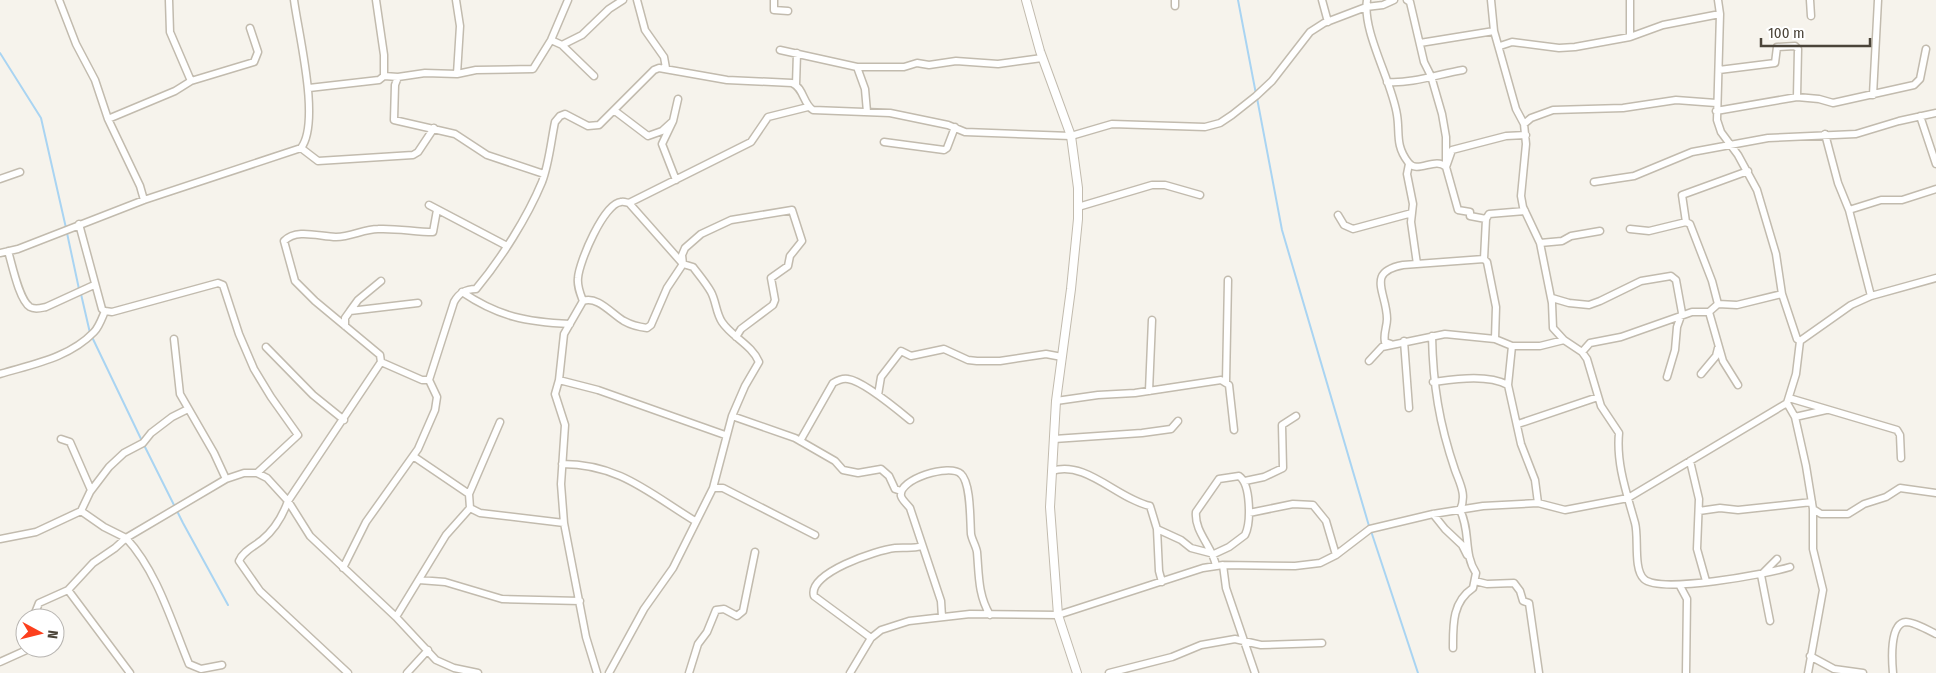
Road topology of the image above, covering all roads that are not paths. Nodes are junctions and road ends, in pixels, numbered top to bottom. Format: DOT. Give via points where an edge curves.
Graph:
graph roads {
  1 [pos="59,0"];
  2 [pos="294,0"];
  3 [pos="376,0"];
  4 [pos="456,0"];
  5 [pos="568,0"];
  6 [pos="623,0"];
  7 [pos="637,0"];
  8 [pos="774,0"];
  9 [pos="1026,0"];
  10 [pos="1322,0"];
  11 [pos="1394,0"];
  12 [pos="1407,0"];
  13 [pos="1491,0"];
  14 [pos="1630,0"];
  15 [pos="1718,0"];
  16 [pos="1810,0"];
  17 [pos="1878,0"];
  18 [pos="168,1"];
  19 [pos="1366,4"];
  20 [pos="788,11"];
  21 [pos="1720,14"];
  22 [pos="1811,16"];
  23 [pos="1328,22"];
  24 [pos="250,28"];
  25 [pos="1494,31"];
  26 [pos="1630,37"];
  27 [pos="551,40"];
  28 [pos="1420,43"];
  29 [pos="562,45"];
  30 [pos="1500,46"];
  31 [pos="1926,49"];
  32 [pos="780,50"];
  33 [pos="796,53"];
  34 [pos="1042,58"];
  35 [pos="857,66"];
  36 [pos="666,68"];
  37 [pos="1463,70"];
  38 [pos="1718,70"];
  39 [pos="457,74"];
  40 [pos="384,76"];
  41 [pos="594,76"];
  42 [pos="1431,76"];
  43 [pos="398,78"];
  44 [pos="191,81"];
  45 [pos="1387,82"];
  46 [pos="796,84"];
  47 [pos="308,88"];
  48 [pos="1873,95"];
  49 [pos="1797,97"];
  50 [pos="678,99"];
  51 [pos="1716,103"];
  52 [pos="808,107"];
  53 [pos="615,111"];
  54 [pos="1716,111"];
  55 [pos="867,112"];
  56 [pos="1936,113"];
  57 [pos="1920,116"];
  58 [pos="108,119"];
  59 [pos="673,120"];
  60 [pos="1524,124"];
  61 [pos="954,127"];
  62 [pos="434,128"];
  63 [pos="1824,134"];
  64 [pos="1526,135"];
  65 [pos="1071,136"];
  66 [pos="884,142"];
  67 [pos="1730,145"];
  68 [pos="301,148"];
  69 [pos="1409,164"];
  70 [pos="1936,164"];
  71 [pos="1446,167"];
  72 [pos="20,172"];
  73 [pos="1748,172"];
  74 [pos="544,174"];
  75 [pos="0,179"];
  76 [pos="676,180"];
  77 [pos="1594,182"];
  78 [pos="1936,189"];
  79 [pos="1200,196"];
  80 [pos="144,200"];
  81 [pos="629,203"];
  82 [pos="429,206"];
  83 [pos="1078,207"];
  84 [pos="437,210"];
  85 [pos="1849,210"];
  86 [pos="1525,211"];
  87 [pos="1412,213"];
  88 [pos="1338,216"];
  89 [pos="1486,219"];
  90 [pos="1686,222"];
  91 [pos="79,224"];
  92 [pos="1630,229"];
  93 [pos="1600,231"];
  94 [pos="1540,243"];
  95 [pos="507,246"];
  96 [pos="8,251"];
  97 [pos="0,253"];
  98 [pos="1484,260"];
  99 [pos="683,264"];
  100 [pos="1418,264"];
  101 [pos="1936,278"];
  102 [pos="1228,280"];
  103 [pos="381,281"];
  104 [pos="94,285"];
  105 [pos="462,292"];
  106 [pos="1782,294"];
  107 [pos="1871,296"];
  108 [pos="1552,298"];
  109 [pos="583,300"];
  110 [pos="418,303"];
  111 [pos="1718,304"];
  112 [pos="105,311"];
  113 [pos="350,311"];
  114 [pos="1709,312"];
  115 [pos="1681,318"];
  116 [pos="1152,320"];
  117 [pos="570,324"];
  118 [pos="345,326"];
  119 [pos="1432,336"];
  120 [pos="736,338"];
  121 [pos="174,339"];
  122 [pos="1495,339"];
  123 [pos="1564,340"];
  124 [pos="1404,341"];
  125 [pos="1800,341"];
  126 [pos="1392,344"];
  127 [pos="1718,344"];
  128 [pos="1512,346"];
  129 [pos="266,347"];
  130 [pos="1582,352"];
  131 [pos="1062,357"];
  132 [pos="1369,360"];
  133 [pos="382,362"];
  134 [pos="0,374"];
  135 [pos="1701,374"];
  136 [pos="1666,377"];
  137 [pos="429,380"];
  138 [pos="559,380"];
  139 [pos="1226,382"];
  140 [pos="1433,382"];
  141 [pos="1508,385"];
  142 [pos="1738,385"];
  143 [pos="1149,391"];
  144 [pos="878,395"];
  145 [pos="1598,397"];
  146 [pos="1788,400"];
  147 [pos="1056,401"];
  148 [pos="1409,408"];
  149 [pos="188,409"];
  150 [pos="1826,410"];
  151 [pos="732,416"];
  152 [pos="1296,416"];
  153 [pos="1795,417"];
  154 [pos="344,420"];
  155 [pos="910,420"];
  156 [pos="1178,421"];
  157 [pos="500,422"];
  158 [pos="1518,424"];
  159 [pos="1234,430"];
  160 [pos="726,435"];
  161 [pos="1054,438"];
  162 [pos="61,439"];
  163 [pos="800,441"];
  164 [pos="413,456"];
  165 [pos="1901,458"];
  166 [pos="1690,461"];
  167 [pos="562,464"];
  168 [pos="1052,471"];
  169 [pos="257,473"];
  170 [pos="226,479"];
  171 [pos="1245,481"];
  172 [pos="713,488"];
  173 [pos="91,490"];
  174 [pos="901,491"];
  175 [pos="1936,493"];
  176 [pos="469,494"];
  177 [pos="1628,498"];
  178 [pos="288,501"];
  179 [pos="1538,503"];
  180 [pos="1812,505"];
  181 [pos="470,508"];
  182 [pos="1460,510"];
  183 [pos="81,511"];
  184 [pos="1699,511"];
  185 [pos="1249,513"];
  186 [pos="1433,514"];
  187 [pos="695,521"];
  188 [pos="564,523"];
  189 [pos="1157,529"];
  190 [pos="815,535"];
  191 [pos="126,538"];
  192 [pos="0,539"];
  193 [pos="922,546"];
  194 [pos="755,552"];
  195 [pos="1214,554"];
  196 [pos="1336,556"];
  197 [pos="1468,556"];
  198 [pos="1777,559"];
  199 [pos="1220,565"];
  200 [pos="1790,567"];
  201 [pos="343,568"];
  202 [pos="1760,575"];
  203 [pos="419,580"];
  204 [pos="1475,581"];
  205 [pos="1706,581"];
  206 [pos="1162,582"];
  207 [pos="1680,586"];
  208 [pos="68,590"];
  209 [pos="580,601"];
  210 [pos="37,608"];
  211 [pos="990,615"];
  212 [pos="1058,615"];
  213 [pos="396,616"];
  214 [pos="942,617"];
  215 [pos="1770,621"];
  216 [pos="1936,634"];
  217 [pos="871,638"];
  218 [pos="1244,643"];
  219 [pos="1322,643"];
  220 [pos="1454,648"];
  221 [pos="428,650"];
  222 [pos="15,655"];
  223 [pos="1810,656"];
  224 [pos="0,662"];
  225 [pos="222,665"];
  226 [pos="854,672"];
  227 [pos="130,673"];
  228 [pos="348,673"];
  229 [pos="407,673"];
  230 [pos="478,673"];
  231 [pos="597,673"];
  232 [pos="609,673"];
  233 [pos="690,673"];
  234 [pos="1078,673"];
  235 [pos="1110,673"];
  236 [pos="1255,673"];
  237 [pos="1539,673"];
  238 [pos="1686,673"];
  239 [pos="1808,673"];
  240 [pos="1863,673"];
  241 [pos="1893,673"];
  1 -- 58 [label="street" via="76,44 95,80"];
  2 -- 47 [label="street"];
  3 -- 40 [label="street"];
  4 -- 39 [label="street" via="460,26"];
  5 -- 27 [label="street"];
  6 -- 29 [label="street" via="582,35"];
  7 -- 36 [label="street" via="644,30 664,57"];
  8 -- 20 [label="street" via="774,10"];
  9 -- 34 [label="street"];
  10 -- 23 [label="street"];
  11 -- 19 [label="street" via="1383,5"];
  12 -- 28 [label="street"];
  13 -- 25 [label="street"];
  14 -- 26 [label="street"];
  15 -- 21 [label="street"];
  16 -- 22 [label="street"];
  17 -- 48 [label="street"];
  18 -- 44 [label="street" via="170,32"];
  19 -- 23 [label="street"];
  19 -- 45 [label="street"];
  21 -- 26 [label="street" via="1663,24"];
  21 -- 38 [label="street"];
  23 -- 65 [label="street" via="1310,32 1272,81 1220,123 1188,128 1112,124"];
  24 -- 44 [label="street" via="258,52 256,59"];
  25 -- 28 [label="street"];
  25 -- 30 [label="street"];
  26 -- 30 [label="street" via="1575,47 1512,42"];
  27 -- 29 [label="street"];
  27 -- 39 [label="street" via="533,69 476,70"];
  28 -- 42 [label="street"];
  29 -- 41 [label="street"];
  30 -- 60 [label="street" via="1516,109"];
  31 -- 48 [label="street" via="1920,79 1914,86"];
  32 -- 33 [label="street"];
  33 -- 35 [label="street"];
  33 -- 46 [label="street"];
  34 -- 35 [label="street" via="998,64 956,61 904,67"];
  34 -- 65 [label="street"];
  35 -- 55 [label="street" via="866,88"];
  36 -- 46 [label="street" via="727,80"];
  36 -- 53 [label="street" via="654,70"];
  37 -- 42 [label="street"];
  38 -- 49 [label="street" via="1775,63 1776,48 1795,46 1798,49"];
  38 -- 51 [label="street"];
  39 -- 43 [label="street" via="425,73"];
  40 -- 43 [label="street"];
  40 -- 47 [label="street" via="379,80"];
  42 -- 45 [label="street"];
  42 -- 71 [label="street" via="1446,137"];
  43 -- 62 [label="street" via="394,120"];
  44 -- 58 [label="street"];
  45 -- 69 [label="street" via="1397,114 1401,149"];
  46 -- 52 [label="street"];
  47 -- 68 [label="street" via="307,134"];
  48 -- 49 [label="street" via="1834,103 1819,98"];
  49 -- 54 [label="street"];
  50 -- 59 [label="street"];
  51 -- 54 [label="street"];
  51 -- 60 [label="street" via="1676,100 1623,108 1553,110"];
  52 -- 55 [label="street" via="812,110"];
  52 -- 76 [label="street" via="768,117 751,142"];
  53 -- 59 [label="street" via="648,136 662,131"];
  53 -- 74 [label="street" via="593,127 570,115 560,116 555,122"];
  54 -- 67 [label="street" via="1721,132"];
  55 -- 61 [label="street" via="918,117"];
  56 -- 57 [label="street"];
  57 -- 63 [label="street" via="1856,134"];
  57 -- 70 [label="street"];
  58 -- 80 [label="street"];
  59 -- 76 [label="street" via="662,144"];
  60 -- 64 [label="street"];
  61 -- 65 [label="street" via="965,132"];
  61 -- 66 [label="street" via="944,150"];
  62 -- 68 [label="street" via="413,155 318,161"];
  62 -- 74 [label="street" via="455,134 487,155"];
  63 -- 67 [label="street" via="1768,138"];
  63 -- 85 [label="street"];
  64 -- 71 [label="street" via="1506,136 1452,150"];
  64 -- 86 [label="street" via="1520,186"];
  65 -- 83 [label="street"];
  67 -- 73 [label="street"];
  67 -- 77 [label="street" via="1692,152 1634,176"];
  68 -- 80 [label="street"];
  69 -- 71 [label="street" via="1420,166 1433,162"];
  69 -- 87 [label="street" via="1407,174"];
  71 -- 89 [label="street" via="1458,210"];
  72 -- 75 [label="street"];
  73 -- 90 [label="street" via="1684,193 1681,199"];
  73 -- 106 [label="street" via="1768,223"];
  74 -- 95 [label="street"];
  76 -- 81 [label="street"];
  78 -- 85 [label="street" via="1902,200 1881,200"];
  79 -- 83 [label="street" via="1165,184 1152,185"];
  80 -- 91 [label="street"];
  81 -- 99 [label="street"];
  81 -- 109 [label="street" via="621,202 608,210 592,238 580,264 578,287"];
  82 -- 84 [label="street"];
  83 -- 131 [label="street"];
  84 -- 95 [label="street"];
  84 -- 118 [label="street" via="433,232 378,228 354,235 335,237 316,233 285,240 295,281"];
  85 -- 107 [label="street"];
  86 -- 89 [label="street" via="1489,214"];
  86 -- 94 [label="street"];
  87 -- 88 [label="street" via="1353,229 1344,225"];
  87 -- 100 [label="street"];
  89 -- 98 [label="street"];
  90 -- 92 [label="street" via="1649,231"];
  90 -- 111 [label="street" via="1694,234"];
  91 -- 96 [label="street"];
  91 -- 104 [label="street"];
  93 -- 94 [label="street"];
  94 -- 108 [label="street"];
  95 -- 105 [label="street" via="476,288"];
  96 -- 97 [label="street"];
  96 -- 104 [label="street" via="22,296 30,307 46,307"];
  98 -- 100 [label="street"];
  98 -- 122 [label="street" via="1496,307"];
  99 -- 109 [label="street" via="647,328 622,320 601,304"];
  99 -- 120 [label="street" via="692,267 713,294 714,305 722,321"];
  99 -- 120 [label="street" via="685,248 701,234 730,220 771,215 787,209 795,213 802,242 790,256 788,266 771,278 775,303 741,329"];
  100 -- 126 [label="street" via="1391,268 1381,277 1387,318 1384,338 1385,342"];
  101 -- 107 [label="street"];
  102 -- 139 [label="street"];
  103 -- 113 [label="street"];
  104 -- 112 [label="street"];
  105 -- 117 [label="street" via="480,304 530,322"];
  105 -- 137 [label="street" via="454,302"];
  106 -- 111 [label="street" via="1737,304"];
  106 -- 125 [label="street"];
  107 -- 125 [label="street" via="1851,305"];
  108 -- 115 [label="street" via="1589,304 1641,281 1671,276 1676,280"];
  108 -- 123 [label="street" via="1553,328"];
  109 -- 117 [label="street"];
  110 -- 113 [label="street"];
  111 -- 114 [label="street"];
  112 -- 134 [label="street" via="94,332 67,352"];
  112 -- 169 [label="street" via="112,312 218,283 223,285 254,369 298,435"];
  113 -- 118 [label="street" via="345,318"];
  114 -- 115 [label="street" via="1692,312"];
  114 -- 127 [label="street"];
  115 -- 130 [label="street" via="1590,343"];
  115 -- 136 [label="street"];
  116 -- 143 [label="street"];
  117 -- 138 [label="street" via="564,334"];
  118 -- 133 [label="street" via="380,355"];
  119 -- 122 [label="street" via="1445,334"];
  119 -- 124 [label="street"];
  119 -- 140 [label="street"];
  120 -- 151 [label="street" via="756,354 759,362"];
  121 -- 149 [label="street" via="180,394"];
  122 -- 128 [label="street"];
  123 -- 128 [label="street" via="1540,346"];
  123 -- 130 [label="street"];
  124 -- 126 [label="street"];
  124 -- 148 [label="street"];
  125 -- 146 [label="street" via="1796,374"];
  126 -- 132 [label="street" via="1382,347"];
  127 -- 135 [label="street" via="1716,356"];
  127 -- 142 [label="street" via="1723,361"];
  128 -- 141 [label="street"];
  129 -- 154 [label="street" via="313,395"];
  130 -- 145 [label="street"];
  131 -- 144 [label="street" via="1046,354 977,361 944,349 911,356 901,351 881,377"];
  131 -- 147 [label="street"];
  133 -- 137 [label="street" via="422,380"];
  133 -- 154 [label="street"];
  137 -- 164 [label="street" via="437,397 435,410"];
  138 -- 160 [label="street" via="598,390"];
  138 -- 167 [label="street" via="555,394 565,425"];
  139 -- 143 [label="street" via="1204,381"];
  139 -- 159 [label="street" via="1232,398"];
  140 -- 141 [label="street" via="1490,380"];
  140 -- 182 [label="street" via="1443,435 1465,497"];
  141 -- 158 [label="street"];
  143 -- 147 [label="street"];
  144 -- 155 [label="street"];
  144 -- 163 [label="street" via="850,379 834,382"];
  145 -- 158 [label="street"];
  145 -- 177 [label="street" via="1619,434 1620,471"];
  146 -- 150 [label="street"];
  146 -- 153 [label="street"];
  146 -- 166 [label="street"];
  147 -- 161 [label="street"];
  149 -- 170 [label="street"];
  149 -- 173 [label="street" via="124,453"];
  150 -- 153 [label="street"];
  150 -- 165 [label="street" via="1897,430"];
  151 -- 160 [label="street"];
  151 -- 163 [label="street"];
  152 -- 171 [label="street" via="1282,425 1283,468"];
  153 -- 180 [label="street"];
  154 -- 178 [label="street"];
  156 -- 161 [label="street" via="1171,429"];
  157 -- 176 [label="street"];
  158 -- 179 [label="street" via="1524,453 1535,480"];
  160 -- 172 [label="street"];
  161 -- 168 [label="street"];
  162 -- 173 [label="street" via="70,442"];
  163 -- 174 [label="street" via="835,461 843,470 858,473 881,469 889,476 895,490"];
  164 -- 176 [label="street"];
  164 -- 201 [label="street" via="366,522"];
  166 -- 177 [label="street"];
  166 -- 184 [label="street"];
  167 -- 187 [label="street" via="602,468 638,485"];
  167 -- 188 [label="street"];
  168 -- 189 [label="street" via="1064,467 1076,470 1121,495 1150,506"];
  168 -- 212 [label="street" via="1050,507"];
  169 -- 170 [label="street"];
  169 -- 178 [label="street" via="268,478"];
  170 -- 191 [label="street"];
  171 -- 185 [label="street"];
  171 -- 195 [label="street" via="1239,476 1219,479 1196,512 1199,528"];
  172 -- 187 [label="street"];
  172 -- 190 [label="street" via="724,488"];
  173 -- 183 [label="street"];
  174 -- 193 [label="street"];
  174 -- 211 [label="street" via="903,486 927,474 947,470 963,476 968,493 971,536 977,549 982,602"];
  175 -- 180 [label="street" via="1900,488 1848,514 1821,514"];
  176 -- 181 [label="street"];
  177 -- 179 [label="street" via="1565,510"];
  177 -- 207 [label="street" via="1636,528 1642,577 1650,582"];
  178 -- 201 [label="street" via="310,536"];
  178 -- 228 [label="street" via="267,536 239,561 260,591"];
  179 -- 182 [label="street"];
  180 -- 184 [label="street"];
  180 -- 223 [label="street" via="1813,549 1823,590"];
  181 -- 188 [label="street" via="480,514"];
  181 -- 203 [label="street" via="446,535"];
  182 -- 186 [label="street"];
  182 -- 197 [label="street" via="1467,523"];
  183 -- 191 [label="street" via="104,528"];
  183 -- 192 [label="street" via="36,532"];
  184 -- 205 [label="street" via="1697,549"];
  185 -- 195 [label="street" via="1247,531 1242,540"];
  185 -- 196 [label="street" via="1293,504 1313,505 1326,522"];
  186 -- 196 [label="street" via="1370,529"];
  186 -- 197 [label="street"];
  187 -- 232 [label="street" via="673,568 644,609"];
  188 -- 209 [label="street"];
  189 -- 195 [label="street" via="1191,548"];
  189 -- 206 [label="street"];
  191 -- 208 [label="street" via="93,563"];
  191 -- 225 [label="street" via="141,557 165,601 189,664 201,669"];
  193 -- 214 [label="street" via="941,601"];
  193 -- 217 [label="street" via="894,548 840,566 815,584 814,596"];
  194 -- 233 [label="street" via="743,611 737,616 724,609 716,610 698,644"];
  195 -- 199 [label="street"];
  196 -- 199 [label="street" via="1309,565"];
  197 -- 204 [label="street" via="1476,573"];
  198 -- 202 [label="street"];
  199 -- 206 [label="street"];
  199 -- 218 [label="street"];
  200 -- 202 [label="street"];
  201 -- 213 [label="street"];
  202 -- 205 [label="street"];
  202 -- 215 [label="street"];
  203 -- 209 [label="street" via="444,582 502,598"];
  203 -- 213 [label="street"];
  204 -- 220 [label="street" via="1473,588 1458,604 1454,618"];
  204 -- 237 [label="street" via="1514,583 1523,601 1529,603"];
  205 -- 207 [label="street"];
  206 -- 212 [label="street"];
  207 -- 238 [label="street" via="1687,598 1689,625"];
  208 -- 210 [label="street" via="39,603"];
  208 -- 227 [label="street"];
  209 -- 231 [label="street"];
  211 -- 212 [label="street"];
  211 -- 214 [label="street"];
  212 -- 234 [label="street"];
  213 -- 221 [label="street"];
  214 -- 217 [label="street" via="909,621 882,630"];
  216 -- 241 [label="street" via="1908,623 1902,624 1896,630 1892,651"];
  217 -- 226 [label="street"];
  218 -- 219 [label="street"];
  218 -- 235 [label="street" via="1235,640 1201,645 1172,657"];
  218 -- 236 [label="street"];
  221 -- 229 [label="street"];
  221 -- 230 [label="street" via="445,665"];
  222 -- 224 [label="street"];
  223 -- 239 [label="street"];
  223 -- 240 [label="street" via="1834,668"];
}
